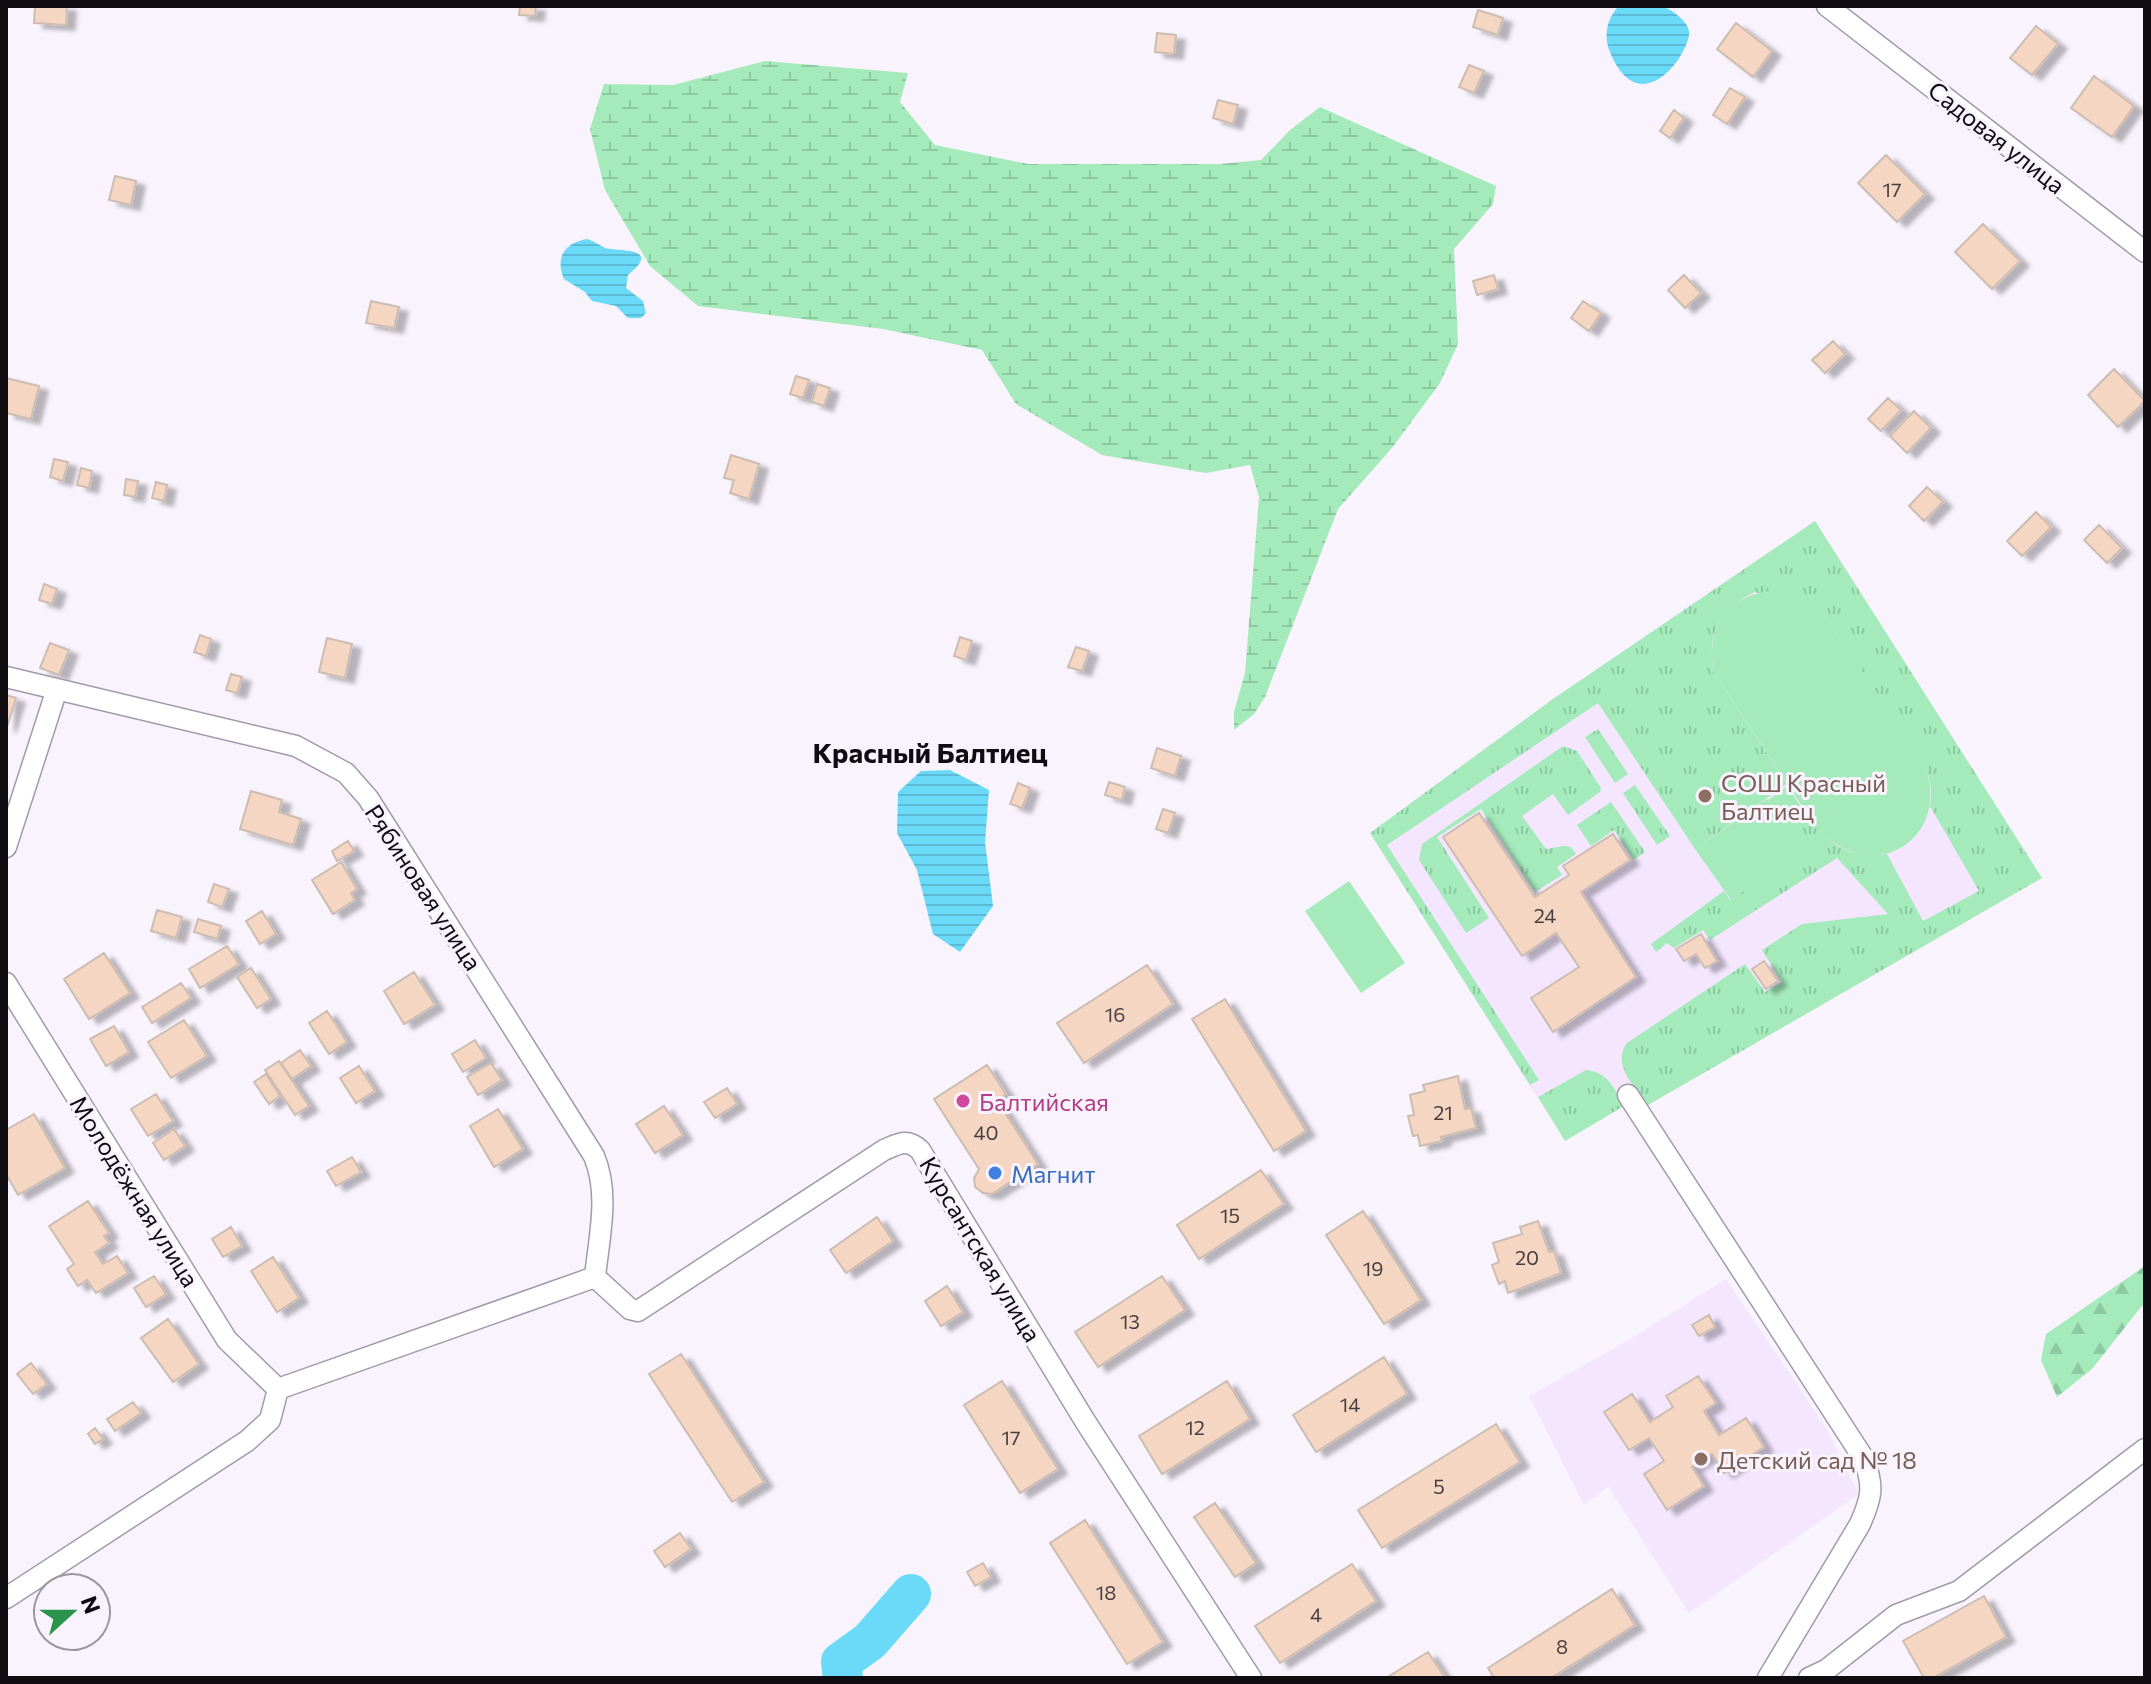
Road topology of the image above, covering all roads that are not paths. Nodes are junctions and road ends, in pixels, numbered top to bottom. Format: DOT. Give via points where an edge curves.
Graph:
graph roads {
  1 [pos="1827,6"];
  2 [pos="1852,14"];
  3 [pos="2145,252"];
  4 [pos="6,677"];
  5 [pos="57,689"];
  6 [pos="6,847"];
  7 [pos="6,983"];
  8 [pos="1628,1095"];
  9 [pos="595,1277"];
  10 [pos="278,1389"];
  11 [pos="2145,1449"];
  12 [pos="6,1598"];
  13 [pos="1251,1678"];
  14 [pos="1768,1678"];
  15 [pos="1809,1678"];
  1 -- 2 [label="street, Садовая улица"];
  2 -- 3 [label="street, Садовая улица"];
  4 -- 5 [label="street, Рябиновая улица"];
  5 -- 6 [label="street"];
  5 -- 9 [label="street, Рябиновая улица" via="296,746 356,783 594,1156 603,1192"];
  7 -- 10 [label="street, Молодёжная улица" via="227,1340"];
  8 -- 14 [label="street" via="1864,1459 1871,1479 1871,1501 1860,1524"];
  9 -- 10 [label="street"];
  9 -- 13 [label="street, Курсантская улица" via="638,1311 884,1150 913,1143"];
  10 -- 12 [label="street" via="270,1420 247,1441"];
  11 -- 15 [label="street" via="1959,1591 1896,1615"];
}
